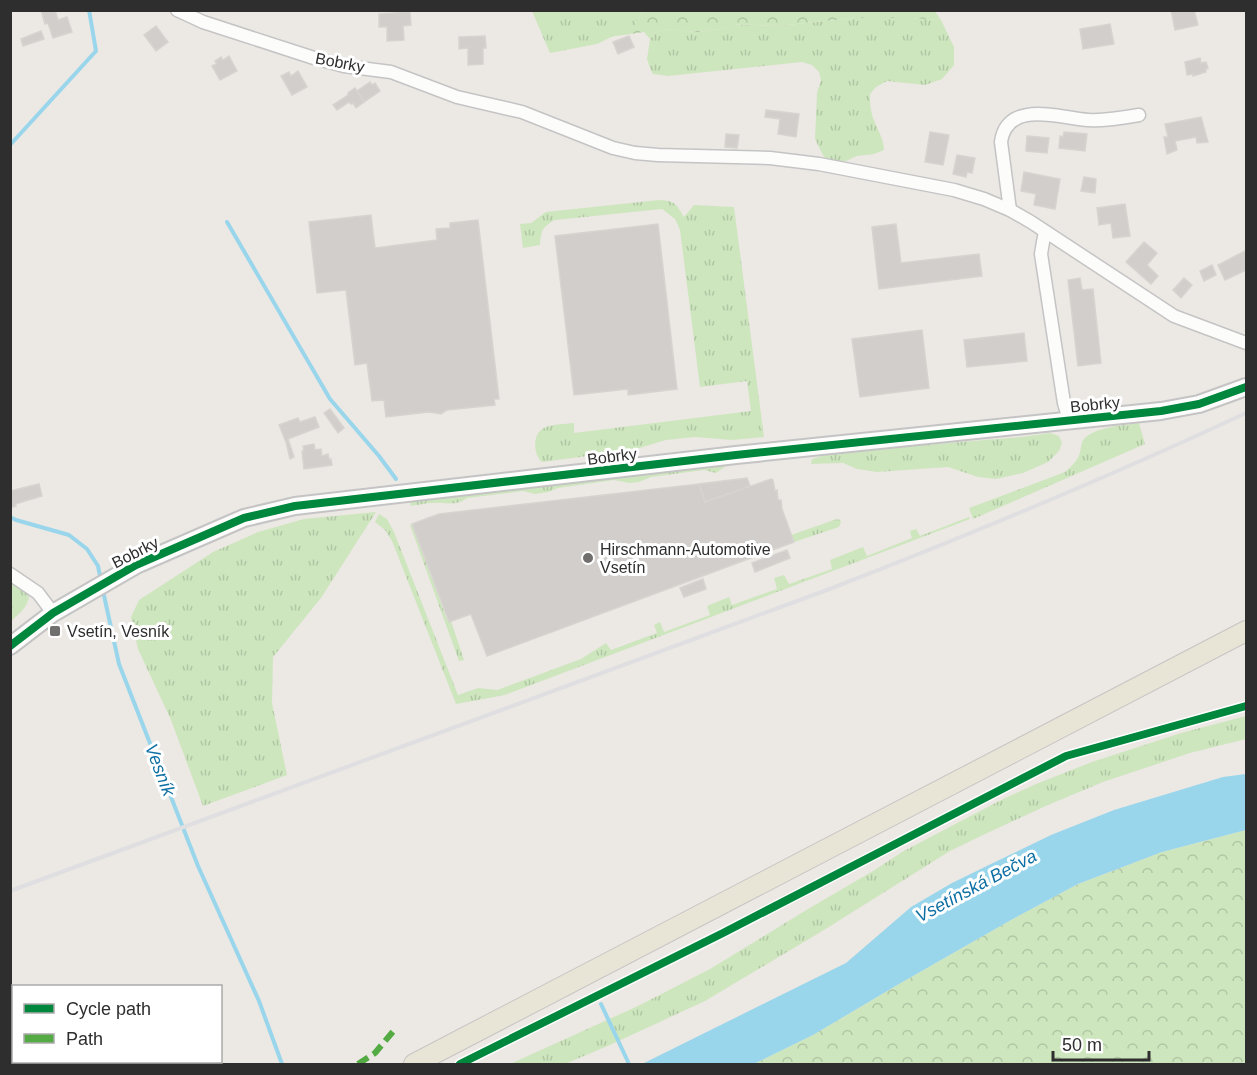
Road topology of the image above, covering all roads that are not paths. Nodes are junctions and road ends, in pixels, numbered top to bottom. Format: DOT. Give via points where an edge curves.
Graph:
graph roads {
  1 [pos="177,10"];
  2 [pos="1139,115"];
  3 [pos="1010,210"];
  4 [pos="1046,232"];
  5 [pos="1246,342"];
  6 [pos="1246,387"];
  7 [pos="1069,420"];
  8 [pos="10,574"];
  9 [pos="53,613"];
  10 [pos="1246,631"];
  11 [pos="10,646"];
  12 [pos="414,1065"];
  1 -- 3 [label="street, Bobrky" via="314,58 391,72 457,98 522,112 613,148 658,155 770,158 819,164 954,190"];
  2 -- 3 [label="street" via="1087,120 1031,113 1008,124 1001,142"];
  3 -- 4 [label="street, Bobrky"];
  4 -- 5 [label="street, Bobrky" via="1174,316"];
  4 -- 7 [label="street" via="1041,254"];
  6 -- 7 [label="street, Bobrky" via="1199,404"];
  7 -- 9 [label="street, Bobrky" via="294,507 244,518 136,565"];
  8 -- 9 [label="street" via="38,593"];
  9 -- 11 [label="street, Bobrky"];
  10 -- 12 [label="main road"];
}
